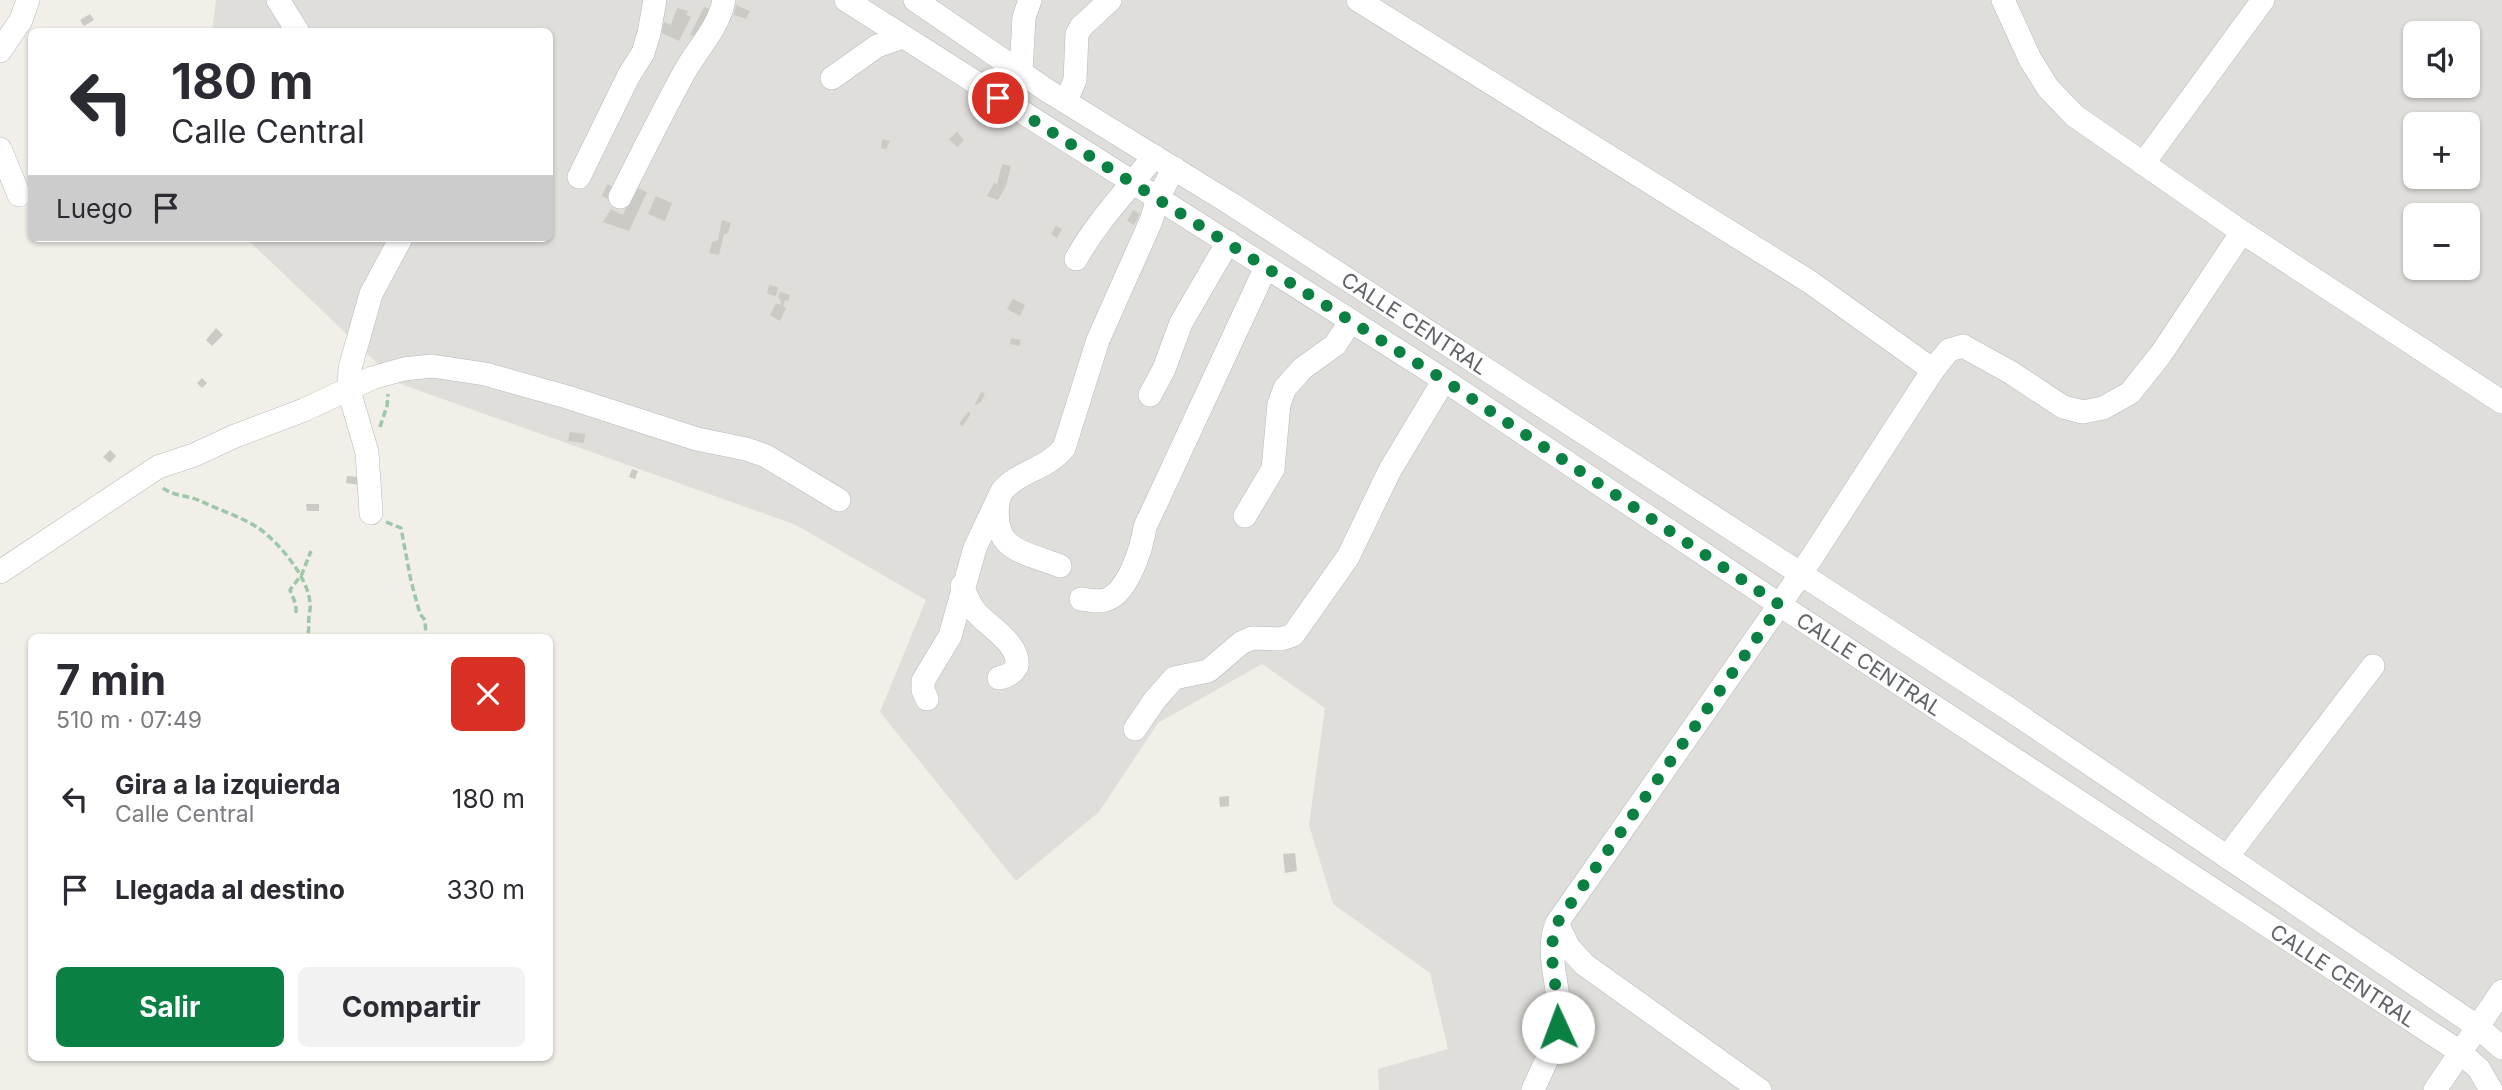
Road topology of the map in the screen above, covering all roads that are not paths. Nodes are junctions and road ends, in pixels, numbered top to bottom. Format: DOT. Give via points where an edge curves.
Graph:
graph roads {
  1 [pos="27,0"];
  2 [pos="278,0"];
  3 [pos="655,0"];
  4 [pos="724,0"];
  5 [pos="846,0"];
  6 [pos="915,0"];
  7 [pos="1030,0"];
  8 [pos="1110,0"];
  9 [pos="1358,0"];
  10 [pos="2003,0"];
  11 [pos="2263,0"];
  12 [pos="296,28"];
  13 [pos="903,37"];
  14 [pos="0,51"];
  15 [pos="1021,72"];
  16 [pos="832,78"];
  17 [pos="1066,101"];
  18 [pos="0,149"];
  19 [pos="1154,156"];
  20 [pos="2143,164"];
  21 [pos="1174,168"];
  22 [pos="579,177"];
  23 [pos="1133,183"];
  24 [pos="17,196"];
  25 [pos="620,197"];
  26 [pos="1158,198"];
  27 [pos="2242,232"];
  28 [pos="399,242"];
  29 [pos="1228,242"];
  30 [pos="1076,259"];
  31 [pos="1266,267"];
  32 [pos="1351,321"];
  33 [pos="1933,370"];
  34 [pos="1444,380"];
  35 [pos="349,391"];
  36 [pos="1150,395"];
  37 [pos="2502,402"];
  38 [pos="999,499"];
  39 [pos="839,500"];
  40 [pos="1245,516"];
  41 [pos="376,517"];
  42 [pos="1060,566"];
  43 [pos="0,572"];
  44 [pos="1801,574"];
  45 [pos="962,586"];
  46 [pos="1081,599"];
  47 [pos="1780,605"];
  48 [pos="2373,666"];
  49 [pos="999,678"];
  50 [pos="927,699"];
  51 [pos="1135,729"];
  52 [pos="2227,857"];
  53 [pos="1557,923"];
  54 [pos="2502,991"];
  55 [pos="2478,1027"];
  56 [pos="2502,1048"];
  57 [pos="2460,1052"];
  58 [pos="2494,1087"];
  59 [pos="1533,1090"];
  60 [pos="1760,1090"];
  61 [pos="2435,1090"];
  1 -- 14 [label="street" via="21,20"];
  2 -- 12 [label="street"];
  3 -- 22 [label="street" via="643,53"];
  4 -- 25 [label="street" via="717,22 686,69"];
  5 -- 13 [label="street, CALLE CENTRAL"];
  6 -- 15 [label="street, CALLE CENTRAL"];
  7 -- 15 [label="street" via="1024,17"];
  8 -- 17 [label="street" via="1077,34 1075,80"];
  9 -- 33 [label="street" via="1810,282"];
  10 -- 20 [label="street" via="2048,88 2076,116"];
  11 -- 20 [label="street"];
  13 -- 16 [label="street" via="877,46"];
  13 -- 23 [label="street, CALLE CENTRAL"];
  15 -- 17 [label="street, CALLE CENTRAL"];
  17 -- 19 [label="street, CALLE CENTRAL"];
  18 -- 24 [label="street"];
  19 -- 21 [label="street, CALLE CENTRAL"];
  19 -- 23 [label="street"];
  20 -- 27 [label="street"];
  21 -- 26 [label="street"];
  21 -- 44 [label="street, CALLE CENTRAL"];
  23 -- 26 [label="street, CALLE CENTRAL"];
  23 -- 30 [label="street" via="1102,218"];
  26 -- 29 [label="street, CALLE CENTRAL"];
  26 -- 38 [label="street" via="1098,340 1064,448 1056,458 1009,483"];
  27 -- 33 [label="street" via="2130,393 2102,408 2083,412 2063,407 1963,346 1949,349"];
  27 -- 37 [label="street"];
  28 -- 35 [label="street" via="371,294 350,368"];
  29 -- 31 [label="street, CALLE CENTRAL"];
  29 -- 36 [label="street" via="1181,323"];
  31 -- 32 [label="street, CALLE CENTRAL"];
  31 -- 46 [label="street" via="1145,527 1122,587 1106,600"];
  32 -- 34 [label="street, CALLE CENTRAL"];
  32 -- 40 [label="street" via="1335,345 1303,368 1286,388 1279,404 1273,469"];
  33 -- 44 [label="street"];
  34 -- 47 [label="street, CALLE CENTRAL"];
  34 -- 51 [label="street" via="1390,470 1348,556 1293,635 1252,638 1208,671 1174,678"];
  35 -- 39 [label="street" via="372,378 404,369 432,366 485,374 766,456"];
  35 -- 41 [label="street" via="367,452"];
  35 -- 43 [label="street" via="158,467"];
  38 -- 42 [label="street" via="997,524 1008,544"];
  38 -- 45 [label="street"];
  44 -- 47 [label="street"];
  44 -- 52 [label="street, CALLE CENTRAL"];
  45 -- 49 [label="street" via="976,612 1016,652 1014,672"];
  45 -- 50 [label="street" via="950,636 923,681"];
  47 -- 53 [label="street"];
  47 -- 57 [label="street, CALLE CENTRAL"];
  48 -- 52 [label="street"];
  52 -- 55 [label="street, CALLE CENTRAL"];
  53 -- 59 [label="street" via="1550,948 1558,1027"];
  53 -- 60 [label="street" via="1569,948 1585,965"];
  54 -- 55 [label="street"];
  55 -- 56 [label="street, CALLE CENTRAL"];
  55 -- 57 [label="street"];
  57 -- 58 [label="street, CALLE CENTRAL"];
  57 -- 61 [label="street"];
}
